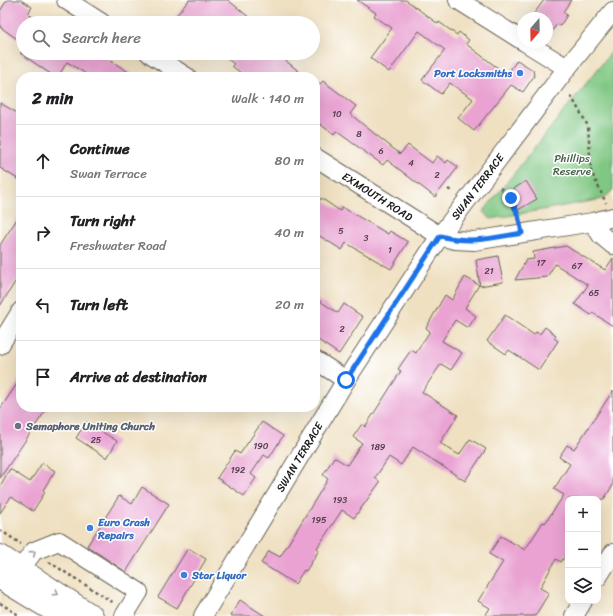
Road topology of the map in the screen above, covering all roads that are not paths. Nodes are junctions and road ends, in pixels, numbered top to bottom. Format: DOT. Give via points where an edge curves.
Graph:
graph roads {
  1 [pos="66,0"];
  2 [pos="458,0"];
  3 [pos="613,11"];
  4 [pos="91,16"];
  5 [pos="517,37"];
  6 [pos="535,48"];
  7 [pos="158,60"];
  8 [pos="567,68"];
  9 [pos="174,72"];
  10 [pos="320,160"];
  11 [pos="610,210"];
  12 [pos="593,222"];
  13 [pos="440,236"];
  14 [pos="613,245"];
  15 [pos="16,319"];
  16 [pos="0,345"];
  17 [pos="320,363"];
  18 [pos="346,380"];
  19 [pos="613,553"];
  20 [pos="0,556"];
  21 [pos="601,573"];
  22 [pos="7,583"];
  23 [pos="581,604"];
  24 [pos="88,614"];
  25 [pos="125,614"];
  26 [pos="62,616"];
  27 [pos="203,616"];
  28 [pos="574,616"];
  1 -- 4 [label="street"];
  2 -- 5 [label="street"];
  3 -- 8 [label="street, SWAN TERRACE"];
  6 -- 8 [label="street"];
  7 -- 9 [label="street"];
  8 -- 13 [label="street, SWAN TERRACE"];
  10 -- 13 [label="street, EXMOUTH ROAD"];
  11 -- 12 [label="street"];
  12 -- 13 [label="street" via="474,241"];
  12 -- 14 [label="street" via="601,235"];
  13 -- 18 [label="street, SWAN TERRACE"];
  15 -- 16 [label="street"];
  17 -- 18 [label="street"];
  18 -- 27 [label="street, SWAN TERRACE"];
  19 -- 21 [label="street"];
  20 -- 22 [label="main road"];
  22 -- 24 [label="main road, one-way"];
  22 -- 25 [label="street, one-way" via="34,552 60,541 139,592"];
  22 -- 26 [label="main road"];
  23 -- 28 [label="street"];
}
